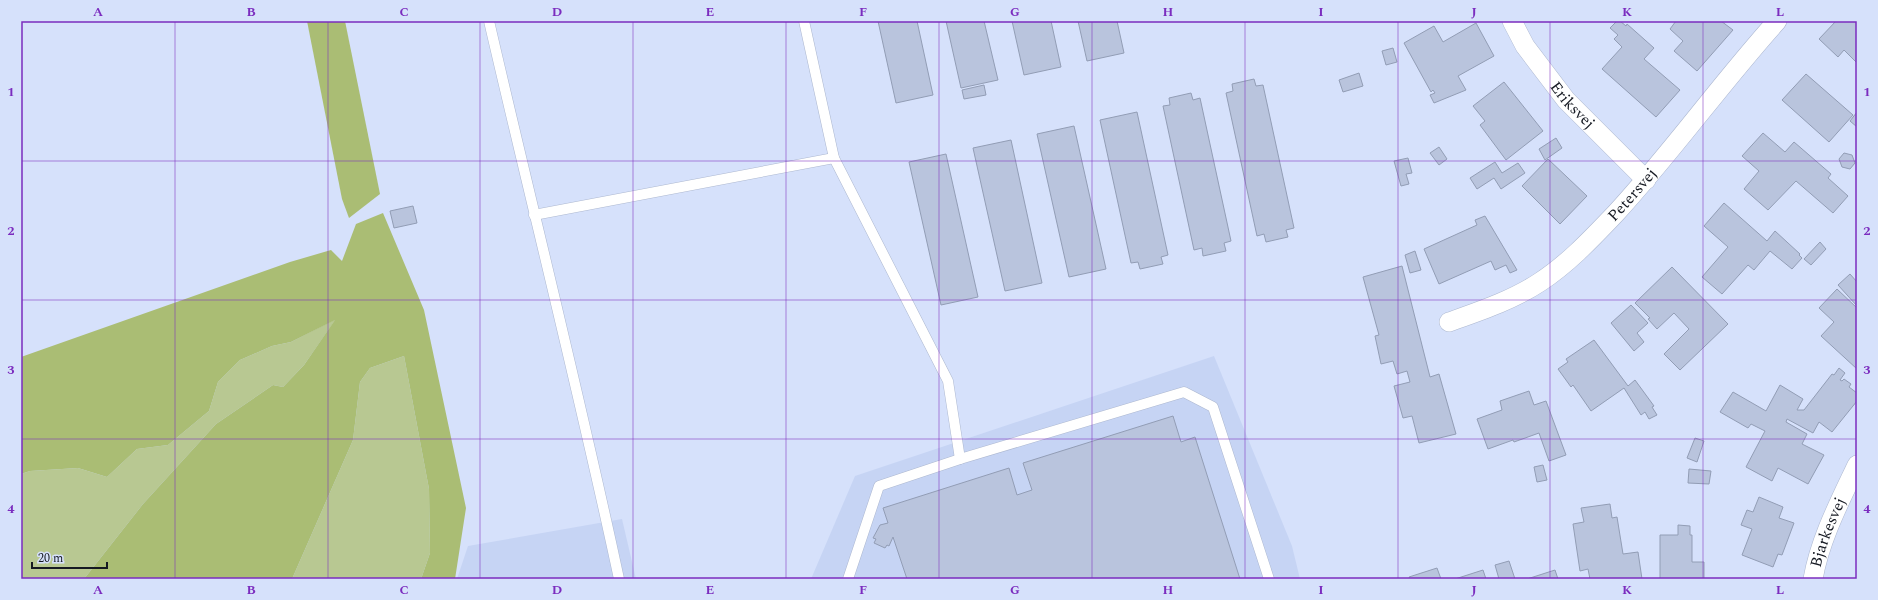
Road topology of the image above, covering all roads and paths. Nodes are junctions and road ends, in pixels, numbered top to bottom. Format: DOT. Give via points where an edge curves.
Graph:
graph roads {
  1 [pos="489,21"];
  2 [pos="804,21"];
  3 [pos="1512,21"];
  4 [pos="1778,21"];
  5 [pos="834,158"];
  6 [pos="1646,180"];
  7 [pos="534,216"];
  8 [pos="1449,322"];
  9 [pos="960,459"];
  10 [pos="1857,465"];
  11 [pos="619,579"];
  12 [pos="848,579"];
  13 [pos="1269,579"];
  14 [pos="1813,579"];
  1 -- 7 [label="lane"];
  2 -- 5 [label="lane"];
  3 -- 6 [label="street, Eriksvej" via="1525,46 1566,100"];
  4 -- 6 [label="street, Petersvej" via="1749,52"];
  5 -- 7 [label="lane"];
  5 -- 9 [label="lane" via="948,382"];
  6 -- 8 [label="street, Petersvej" via="1587,244 1540,282 1497,305"];
  7 -- 11 [label="lane" via="601,489"];
  9 -- 12 [label="lane" via="879,486"];
  9 -- 13 [label="lane" via="1184,392 1213,407"];
  10 -- 14 [label="street, Bjarkesvej" via="1838,505 1815,565"];
}
